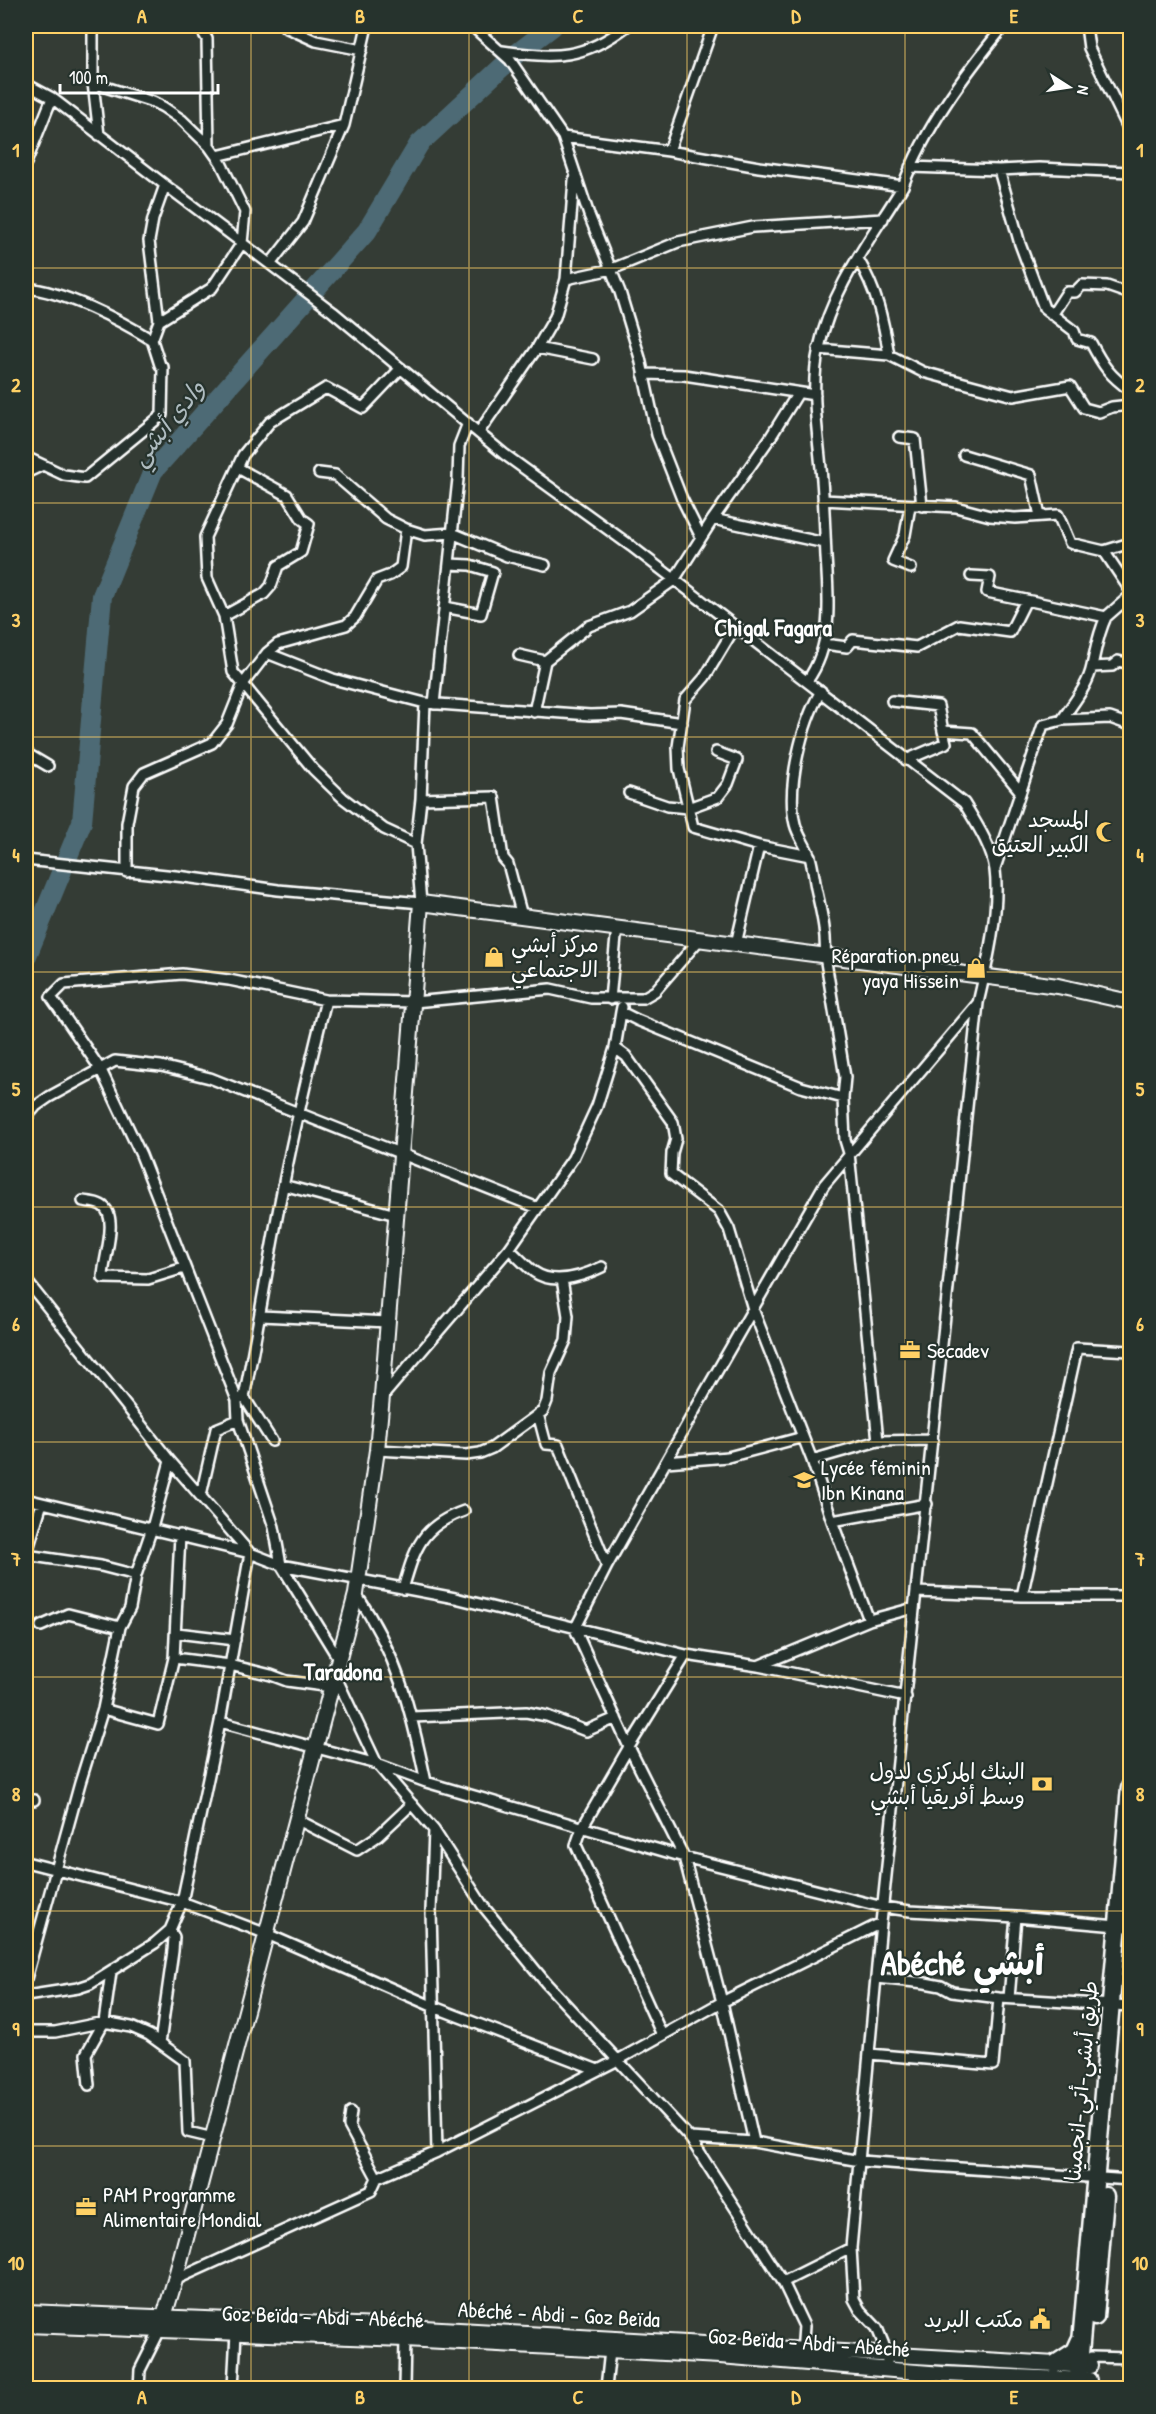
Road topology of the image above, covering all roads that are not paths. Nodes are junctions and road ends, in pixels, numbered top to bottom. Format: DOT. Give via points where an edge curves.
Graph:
graph roads {
  1 [pos="93,26"];
  2 [pos="199,26"];
  3 [pos="367,26"];
  4 [pos="472,26"];
  5 [pos="627,26"];
  6 [pos="713,26"];
  7 [pos="1004,26"];
  8 [pos="1086,26"];
  9 [pos="285,27"];
  10 [pos="362,50"];
  11 [pos="502,51"];
  12 [pos="93,83"];
  13 [pos="26,84"];
  14 [pos="52,98"];
  15 [pos="344,125"];
  16 [pos="1131,132"];
  17 [pos="99,135"];
  18 [pos="563,138"];
  19 [pos="209,146"];
  20 [pos="669,151"];
  21 [pos="217,156"];
  22 [pos="26,163"];
  23 [pos="910,167"];
  24 [pos="999,170"];
  25 [pos="1131,172"];
  26 [pos="575,174"];
  27 [pos="165,185"];
  28 [pos="903,186"];
  29 [pos="883,219"];
  30 [pos="242,243"];
  31 [pos="858,259"];
  32 [pos="271,263"];
  33 [pos="612,269"];
  34 [pos="566,279"];
  35 [pos="26,288"];
  36 [pos="1131,294"];
  37 [pos="1052,315"];
  38 [pos="159,321"];
  39 [pos="152,340"];
  40 [pos="537,348"];
  41 [pos="818,349"];
  42 [pos="889,355"];
  43 [pos="593,359"];
  44 [pos="401,368"];
  45 [pos="643,374"];
  46 [pos="1131,390"];
  47 [pos="798,393"];
  48 [pos="815,395"];
  49 [pos="1131,405"];
  50 [pos="468,423"];
  51 [pos="479,432"];
  52 [pos="899,437"];
  53 [pos="964,455"];
  54 [pos="26,457"];
  55 [pos="44,465"];
  56 [pos="238,468"];
  57 [pos="26,473"];
  58 [pos="319,473"];
  59 [pos="823,500"];
  60 [pos="910,506"];
  61 [pos="922,506"];
  62 [pos="1040,516"];
  63 [pos="713,519"];
  64 [pos="406,529"];
  65 [pos="452,532"];
  66 [pos="701,537"];
  67 [pos="825,543"];
  68 [pos="1131,543"];
  69 [pos="1104,551"];
  70 [pos="449,564"];
  71 [pos="545,566"];
  72 [pos="911,568"];
  73 [pos="971,576"];
  74 [pos="674,580"];
  75 [pos="1131,590"];
  76 [pos="1131,596"];
  77 [pos="1026,600"];
  78 [pos="444,607"];
  79 [pos="224,616"];
  80 [pos="1106,617"];
  81 [pos="735,627"];
  82 [pos="824,644"];
  83 [pos="267,653"];
  84 [pos="519,655"];
  85 [pos="544,661"];
  86 [pos="1131,664"];
  87 [pos="1092,667"];
  88 [pos="807,681"];
  89 [pos="243,684"];
  90 [pos="820,692"];
  91 [pos="892,702"];
  92 [pos="429,703"];
  93 [pos="534,712"];
  94 [pos="1062,720"];
  95 [pos="682,723"];
  96 [pos="1131,725"];
  97 [pos="943,731"];
  98 [pos="716,752"];
  99 [pos="26,753"];
  100 [pos="906,760"];
  101 [pos="48,766"];
  102 [pos="1020,791"];
  103 [pos="629,793"];
  104 [pos="421,799"];
  105 [pos="688,808"];
  106 [pos="416,844"];
  107 [pos="759,846"];
  108 [pos="810,856"];
  109 [pos="26,860"];
  110 [pos="995,868"];
  111 [pos="128,872"];
  112 [pos="421,903"];
  113 [pos="522,916"];
  114 [pos="617,927"];
  115 [pos="700,939"];
  116 [pos="736,944"];
  117 [pos="825,956"];
  118 [pos="985,976"];
  119 [pos="610,999"];
  120 [pos="623,999"];
  121 [pos="326,1000"];
  122 [pos="414,1002"];
  123 [pos="1131,1002"];
  124 [pos="978,1003"];
  125 [pos="621,1012"];
  126 [pos="615,1048"];
  127 [pos="101,1070"];
  128 [pos="843,1098"];
  129 [pos="298,1113"];
  130 [pos="26,1118"];
  131 [pos="401,1152"];
  132 [pos="849,1153"];
  133 [pos="283,1185"];
  134 [pos="83,1201"];
  135 [pos="538,1208"];
  136 [pos="396,1215"];
  137 [pos="509,1249"];
  138 [pos="602,1267"];
  139 [pos="184,1268"];
  140 [pos="562,1279"];
  141 [pos="26,1280"];
  142 [pos="29,1291"];
  143 [pos="753,1309"];
  144 [pos="261,1316"];
  145 [pos="388,1322"];
  146 [pos="1131,1351"];
  147 [pos="382,1396"];
  148 [pos="241,1399"];
  149 [pos="538,1414"];
  150 [pos="238,1420"];
  151 [pos="803,1437"];
  152 [pos="933,1440"];
  153 [pos="273,1441"];
  154 [pos="878,1441"];
  155 [pos="377,1450"];
  156 [pos="812,1460"];
  157 [pos="170,1461"];
  158 [pos="666,1462"];
  159 [pos="201,1495"];
  160 [pos="26,1499"];
  161 [pos="42,1503"];
  162 [pos="927,1504"];
  163 [pos="464,1511"];
  164 [pos="832,1521"];
  165 [pos="152,1528"];
  166 [pos="180,1535"];
  167 [pos="250,1553"];
  168 [pos="26,1556"];
  169 [pos="281,1565"];
  170 [pos="607,1566"];
  171 [pos="136,1575"];
  172 [pos="358,1579"];
  173 [pos="403,1589"];
  174 [pos="916,1592"];
  175 [pos="356,1594"];
  176 [pos="1022,1596"];
  177 [pos="1131,1596"];
  178 [pos="914,1608"];
  179 [pos="869,1620"];
  180 [pos="40,1626"];
  181 [pos="120,1628"];
  182 [pos="575,1629"];
  183 [pos="177,1633"];
  184 [pos="235,1640"];
  185 [pos="686,1655"];
  186 [pos="174,1658"];
  187 [pos="338,1658"];
  188 [pos="230,1665"];
  189 [pos="758,1666"];
  190 [pos="333,1681"];
  191 [pos="906,1697"];
  192 [pos="103,1709"];
  193 [pos="412,1717"];
  194 [pos="616,1718"];
  195 [pos="220,1722"];
  196 [pos="316,1746"];
  197 [pos="629,1747"];
  198 [pos="377,1764"];
  199 [pos="426,1782"];
  200 [pos="1131,1787"];
  201 [pos="412,1804"];
  202 [pos="296,1819"];
  203 [pos="582,1828"];
  204 [pos="434,1830"];
  205 [pos="684,1857"];
  206 [pos="26,1862"];
  207 [pos="56,1869"];
  208 [pos="182,1902"];
  209 [pos="1131,1905"];
  210 [pos="883,1907"];
  211 [pos="1016,1917"];
  212 [pos="881,1923"];
  213 [pos="1124,1926"];
  214 [pos="170,1930"];
  215 [pos="267,1934"];
  216 [pos="111,1972"];
  217 [pos="877,1978"];
  218 [pos="26,1979"];
  219 [pos="26,1996"];
  220 [pos="1004,1998"];
  221 [pos="722,2002"];
  222 [pos="1121,2005"];
  223 [pos="434,2007"];
  224 [pos="104,2022"];
  225 [pos="26,2032"];
  226 [pos="662,2035"];
  227 [pos="160,2043"];
  228 [pos="870,2054"];
  229 [pos="618,2060"];
  230 [pos="598,2070"];
  231 [pos="89,2085"];
  232 [pos="351,2112"];
  233 [pos="213,2138"];
  234 [pos="690,2138"];
  235 [pos="754,2142"];
  236 [pos="437,2152"];
  237 [pos="860,2161"];
  238 [pos="377,2178"];
  239 [pos="1100,2178"];
  240 [pos="1131,2180"];
  241 [pos="851,2248"];
  242 [pos="175,2280"];
  243 [pos="783,2282"];
  244 [pos="26,2312"];
  245 [pos="161,2324"];
  246 [pos="26,2325"];
  247 [pos="236,2333"];
  248 [pos="1083,2334"];
  249 [pos="405,2339"];
  250 [pos="639,2346"];
  251 [pos="610,2350"];
  252 [pos="802,2356"];
  253 [pos="1131,2358"];
  254 [pos="887,2361"];
  255 [pos="1055,2371"];
  256 [pos="1083,2377"];
  257 [pos="139,2388"];
  258 [pos="233,2388"];
  259 [pos="404,2388"];
  260 [pos="606,2388"];
  1 -- 12 [label="street"];
  2 -- 19 [label="street" via="207,39"];
  3 -- 10 [label="street"];
  4 -- 11 [label="street"];
  5 -- 11 [label="street" via="606,42 579,54 536,56"];
  6 -- 20 [label="street"];
  7 -- 23 [label="street" via="947,102"];
  8 -- 16 [label="street" via="1089,48"];
  9 -- 10 [label="street" via="316,41"];
  10 -- 15 [label="street"];
  11 -- 18 [label="street"];
  12 -- 17 [label="street"];
  12 -- 19 [label="street" via="164,107"];
  13 -- 14 [label="street"];
  14 -- 17 [label="street"];
  14 -- 22 [label="street"];
  15 -- 21 [label="street"];
  15 -- 32 [label="street" via="303,222"];
  17 -- 27 [label="street"];
  18 -- 20 [label="street"];
  18 -- 26 [label="street"];
  19 -- 21 [label="street"];
  20 -- 28 [label="street"];
  21 -- 30 [label="street" via="245,212"];
  23 -- 24 [label="street"];
  23 -- 28 [label="street"];
  24 -- 25 [label="street"];
  24 -- 37 [label="street" via="1028,265 1044,308"];
  26 -- 33 [label="street"];
  26 -- 34 [label="street"];
  27 -- 30 [label="street"];
  27 -- 38 [label="street" via="149,241"];
  28 -- 29 [label="street"];
  29 -- 31 [label="street"];
  29 -- 33 [label="street" via="753,227 678,242"];
  30 -- 32 [label="street"];
  30 -- 38 [label="street" via="212,288"];
  31 -- 41 [label="street" via="839,291"];
  31 -- 42 [label="street" via="872,282"];
  32 -- 44 [label="street"];
  33 -- 34 [label="street"];
  33 -- 45 [label="street"];
  34 -- 40 [label="street" via="555,317"];
  35 -- 39 [label="street" via="87,306"];
  36 -- 37 [label="street" via="1107,286 1082,285 1075,292 1067,292"];
  37 -- 46 [label="street" via="1074,331 1077,339 1091,343 1111,376"];
  38 -- 39 [label="street"];
  39 -- 55 [label="street" via="163,367 162,415 85,478"];
  40 -- 43 [label="street"];
  40 -- 51 [label="street"];
  41 -- 42 [label="street"];
  41 -- 48 [label="street"];
  42 -- 49 [label="street" via="922,372 1013,396 1070,386 1084,408 1099,412"];
  44 -- 50 [label="street"];
  44 -- 56 [label="street" via="363,408 326,388 270,422 243,455"];
  45 -- 47 [label="street" via="684,375"];
  45 -- 66 [label="street" via="657,435"];
  47 -- 48 [label="street"];
  47 -- 63 [label="street"];
  48 -- 59 [label="street"];
  50 -- 51 [label="street"];
  50 -- 65 [label="street" via="459,446"];
  51 -- 74 [label="street"];
  52 -- 61 [label="street" via="915,439"];
  53 -- 62 [label="street" via="1031,475"];
  54 -- 55 [label="street"];
  55 -- 57 [label="street"];
  56 -- 79 [label="street" via="205,537 207,578"];
  56 -- 79 [label="street" via="287,495 309,524 301,552 278,566 264,594"];
  58 -- 64 [label="street" via="335,475 386,519"];
  59 -- 60 [label="street"];
  59 -- 67 [label="street"];
  60 -- 61 [label="street"];
  60 -- 72 [label="street" via="905,535 893,561"];
  61 -- 62 [label="street" via="956,507 990,516"];
  62 -- 69 [label="street" via="1058,515 1070,543"];
  63 -- 66 [label="street"];
  63 -- 67 [label="street"];
  64 -- 65 [label="street" via="425,535"];
  64 -- 83 [label="street" via="401,567 377,580 355,617 346,625 278,644"];
  65 -- 70 [label="street"];
  65 -- 71 [label="street" via="507,556"];
  66 -- 74 [label="street"];
  67 -- 82 [label="street" via="828,593"];
  68 -- 69 [label="street"];
  69 -- 75 [label="street"];
  70 -- 78 [label="street"];
  70 -- 78 [label="street" via="493,572 481,614"];
  73 -- 77 [label="street" via="990,578 987,592"];
  74 -- 81 [label="street"];
  74 -- 85 [label="street" via="630,611 589,626"];
  76 -- 80 [label="street"];
  77 -- 80 [label="street"];
  77 -- 82 [label="street" via="1010,632 959,625 916,647 852,640 847,647"];
  78 -- 92 [label="street"];
  79 -- 89 [label="street" via="232,672"];
  80 -- 87 [label="street" via="1096,640"];
  81 -- 88 [label="street"];
  81 -- 95 [label="street" via="705,677 685,700"];
  82 -- 88 [label="street"];
  83 -- 89 [label="street"];
  83 -- 92 [label="street" via="333,679"];
  84 -- 85 [label="street"];
  85 -- 93 [label="street"];
  86 -- 87 [label="street" via="1118,661 1112,666"];
  87 -- 94 [label="street"];
  88 -- 90 [label="street"];
  89 -- 106 [label="street" via="313,769 343,798 384,829"];
  89 -- 111 [label="street" via="227,724 212,743 144,773 134,786 127,824"];
  90 -- 100 [label="street"];
  90 -- 108 [label="street" via="799,744 793,797 795,825"];
  91 -- 97 [label="street" via="938,706"];
  92 -- 93 [label="street"];
  92 -- 104 [label="street"];
  93 -- 95 [label="street" via="621,714"];
  94 -- 96 [label="street" via="1110,718"];
  94 -- 102 [label="street" via="1042,725"];
  95 -- 105 [label="street" via="678,758"];
  97 -- 100 [label="street" via="946,743"];
  97 -- 102 [label="street" via="972,733"];
  98 -- 105 [label="street" via="737,760 728,784 718,797"];
  99 -- 101 [label="street"];
  100 -- 110 [label="street" via="964,803"];
  102 -- 110 [label="street"];
  103 -- 105 [label="street" via="667,806"];
  104 -- 106 [label="street"];
  104 -- 113 [label="street" via="494,797 503,858"];
  105 -- 107 [label="street" via="693,827"];
  106 -- 112 [label="street"];
  107 -- 108 [label="street"];
  107 -- 116 [label="street"];
  108 -- 117 [label="street" via="826,939"];
  109 -- 111 [label="street"];
  110 -- 118 [label="street" via="996,897"];
  111 -- 112 [label="street"];
  112 -- 113 [label="street"];
  112 -- 122 [label="street"];
  113 -- 114 [label="street"];
  114 -- 115 [label="street"];
  114 -- 119 [label="street"];
  115 -- 116 [label="street"];
  115 -- 120 [label="street" via="655,991 643,998"];
  116 -- 117 [label="street"];
  117 -- 118 [label="street"];
  117 -- 128 [label="street" via="845,1077"];
  118 -- 123 [label="street"];
  118 -- 124 [label="street"];
  119 -- 120 [label="street"];
  119 -- 122 [label="street" via="550,989"];
  120 -- 125 [label="street"];
  121 -- 122 [label="street"];
  121 -- 127 [label="street" via="182,974 64,984 51,997"];
  121 -- 129 [label="street"];
  122 -- 131 [label="street"];
  124 -- 132 [label="street"];
  124 -- 152 [label="street"];
  125 -- 126 [label="street"];
  125 -- 128 [label="street" via="801,1087"];
  126 -- 135 [label="street" via="587,1129 573,1158"];
  126 -- 143 [label="street" via="626,1056 673,1122 676,1139 671,1174 719,1211 729,1229"];
  127 -- 129 [label="street" via="115,1060 161,1066 210,1078"];
  127 -- 130 [label="street" via="49,1097"];
  127 -- 139 [label="street" via="141,1155"];
  128 -- 132 [label="street" via="845,1144"];
  129 -- 131 [label="street"];
  129 -- 133 [label="street"];
  131 -- 135 [label="street"];
  131 -- 136 [label="street"];
  132 -- 143 [label="street" via="824,1185"];
  132 -- 154 [label="street"];
  133 -- 136 [label="street"];
  133 -- 144 [label="street"];
  134 -- 139 [label="street" via="100,1204 106,1211 110,1242 103,1278 148,1279"];
  135 -- 137 [label="street"];
  136 -- 145 [label="street"];
  137 -- 140 [label="street" via="536,1274"];
  137 -- 147 [label="street"];
  138 -- 140 [label="street"];
  139 -- 148 [label="street"];
  140 -- 149 [label="street" via="568,1316 566,1340 550,1373 547,1401"];
  141 -- 142 [label="street"];
  142 -- 157 [label="street"];
  143 -- 151 [label="street"];
  143 -- 158 [label="street"];
  144 -- 145 [label="street"];
  144 -- 148 [label="street"];
  145 -- 147 [label="street"];
  146 -- 176 [label="street" via="1077,1348"];
  147 -- 155 [label="street"];
  148 -- 150 [label="street"];
  148 -- 153 [label="street"];
  149 -- 155 [label="street" via="480,1453"];
  149 -- 170 [label="street" via="546,1444 558,1445"];
  150 -- 159 [label="street" via="216,1429"];
  150 -- 169 [label="street" via="274,1527"];
  151 -- 156 [label="street"];
  151 -- 158 [label="street" via="728,1457"];
  152 -- 154 [label="street"];
  152 -- 162 [label="street"];
  154 -- 156 [label="street"];
  155 -- 172 [label="street"];
  156 -- 164 [label="street"];
  157 -- 159 [label="street"];
  157 -- 165 [label="street"];
  158 -- 170 [label="street"];
  159 -- 167 [label="street"];
  160 -- 161 [label="street"];
  161 -- 165 [label="street"];
  161 -- 168 [label="street"];
  162 -- 164 [label="street"];
  162 -- 174 [label="street"];
  163 -- 173 [label="street" via="443,1518 432,1528 415,1550"];
  164 -- 179 [label="street"];
  165 -- 166 [label="street"];
  165 -- 171 [label="street"];
  166 -- 167 [label="street"];
  166 -- 183 [label="street"];
  167 -- 169 [label="street"];
  167 -- 184 [label="street"];
  168 -- 171 [label="street"];
  169 -- 172 [label="street"];
  169 -- 187 [label="street"];
  170 -- 182 [label="street"];
  171 -- 181 [label="street" via="130,1608"];
  172 -- 173 [label="street"];
  172 -- 175 [label="street"];
  173 -- 182 [label="street" via="455,1598"];
  174 -- 176 [label="street"];
  174 -- 178 [label="street"];
  175 -- 187 [label="street"];
  175 -- 193 [label="street" via="396,1667"];
  176 -- 177 [label="street"];
  178 -- 179 [label="street"];
  178 -- 191 [label="street"];
  179 -- 189 [label="street"];
  180 -- 181 [label="street" via="68,1614"];
  181 -- 192 [label="street"];
  182 -- 185 [label="street"];
  182 -- 194 [label="street"];
  183 -- 184 [label="street"];
  183 -- 186 [label="street"];
  184 -- 188 [label="street"];
  185 -- 189 [label="street"];
  185 -- 197 [label="street"];
  186 -- 188 [label="street"];
  186 -- 192 [label="street" via="158,1724"];
  187 -- 190 [label="street"];
  188 -- 190 [label="street" via="286,1681"];
  188 -- 195 [label="street"];
  189 -- 191 [label="street"];
  190 -- 196 [label="street"];
  190 -- 198 [label="street"];
  191 -- 210 [label="street"];
  192 -- 207 [label="street"];
  193 -- 194 [label="street" via="526,1712 586,1731"];
  193 -- 199 [label="street"];
  194 -- 197 [label="street"];
  195 -- 196 [label="street"];
  195 -- 208 [label="street"];
  196 -- 198 [label="street"];
  196 -- 202 [label="street"];
  197 -- 203 [label="street"];
  197 -- 205 [label="street"];
  198 -- 199 [label="street"];
  198 -- 201 [label="street"];
  199 -- 203 [label="street"];
  200 -- 213 [label="highway"];
  201 -- 202 [label="street" via="357,1850"];
  201 -- 204 [label="street"];
  202 -- 215 [label="street"];
  203 -- 205 [label="street"];
  203 -- 226 [label="street" via="576,1845"];
  204 -- 223 [label="street"];
  204 -- 229 [label="street" via="483,1906 546,1983"];
  205 -- 210 [label="street"];
  205 -- 221 [label="street"];
  206 -- 207 [label="street"];
  207 -- 208 [label="street"];
  207 -- 218 [label="street"];
  208 -- 214 [label="street"];
  208 -- 215 [label="street"];
  209 -- 213 [label="highway"];
  210 -- 211 [label="street"];
  210 -- 212 [label="street"];
  211 -- 213 [label="street"];
  211 -- 220 [label="street"];
  212 -- 217 [label="street"];
  212 -- 221 [label="street"];
  213 -- 222 [label="highway"];
  214 -- 216 [label="street"];
  214 -- 227 [label="street" via="174,1937"];
  215 -- 223 [label="street"];
  215 -- 233 [label="street"];
  216 -- 219 [label="street" via="78,1988"];
  216 -- 224 [label="street"];
  217 -- 220 [label="street"];
  217 -- 228 [label="street"];
  220 -- 222 [label="street"];
  220 -- 228 [label="street" via="993,2065"];
  221 -- 226 [label="street"];
  221 -- 235 [label="street"];
  222 -- 239 [label="highway"];
  223 -- 230 [label="street"];
  223 -- 236 [label="street"];
  224 -- 225 [label="street"];
  224 -- 227 [label="street" via="130,2027"];
  224 -- 231 [label="street" via="86,2054"];
  226 -- 229 [label="street"];
  227 -- 233 [label="street" via="185,2061 188,2132"];
  228 -- 237 [label="street"];
  229 -- 230 [label="street"];
  229 -- 234 [label="street"];
  230 -- 236 [label="street"];
  232 -- 238 [label="street" via="349,2126"];
  233 -- 242 [label="street"];
  234 -- 235 [label="street"];
  234 -- 243 [label="street"];
  235 -- 237 [label="street"];
  236 -- 238 [label="street"];
  237 -- 239 [label="street"];
  237 -- 241 [label="street"];
  238 -- 242 [label="street" via="371,2192"];
  239 -- 240 [label="street"];
  239 -- 248 [label="highway, طريق أبشي-أتي-انجمينا"];
  239 -- 256 [label="highway" via="1100,2268"];
  241 -- 243 [label="street"];
  241 -- 254 [label="street" via="854,2299 877,2328"];
  242 -- 245 [label="street"];
  243 -- 252 [label="street" via="804,2326"];
  244 -- 245 [label="street, Abéché - Abdi - Goz Beïda"];
  245 -- 246 [label="street, Goz Beïda - Abdi - Abéché"];
  245 -- 247 [label="street, Goz Beïda - Abdi - Abéché"];
  245 -- 250 [label="street, Abéché - Abdi - Goz Beïda" via="406,2327"];
  245 -- 257 [label="street" via="140,2370"];
  247 -- 249 [label="street, Goz Beïda - Abdi - Abéché"];
  247 -- 258 [label="street"];
  248 -- 255 [label="highway" via="1075,2351"];
  248 -- 256 [label="highway, طريق أبشي-أتي-انجمينا"];
  249 -- 251 [label="street, Goz Beïda - Abdi - Abéché"];
  249 -- 259 [label="street"];
  250 -- 251 [label="street, Goz Beïda - Abdi - Abéché"];
  250 -- 252 [label="street, Goz Beïda - Abdi - Abéché"];
  251 -- 260 [label="street"];
  252 -- 254 [label="street, Goz Beïda - Abdi - Abéché"];
  253 -- 256 [label="street"];
  254 -- 255 [label="street"];
  254 -- 255 [label="street, Goz Beïda - Abdi - Abéché" via="942,2374"];
  255 -- 256 [label="highway"];
  255 -- 256 [label="street"];
}
